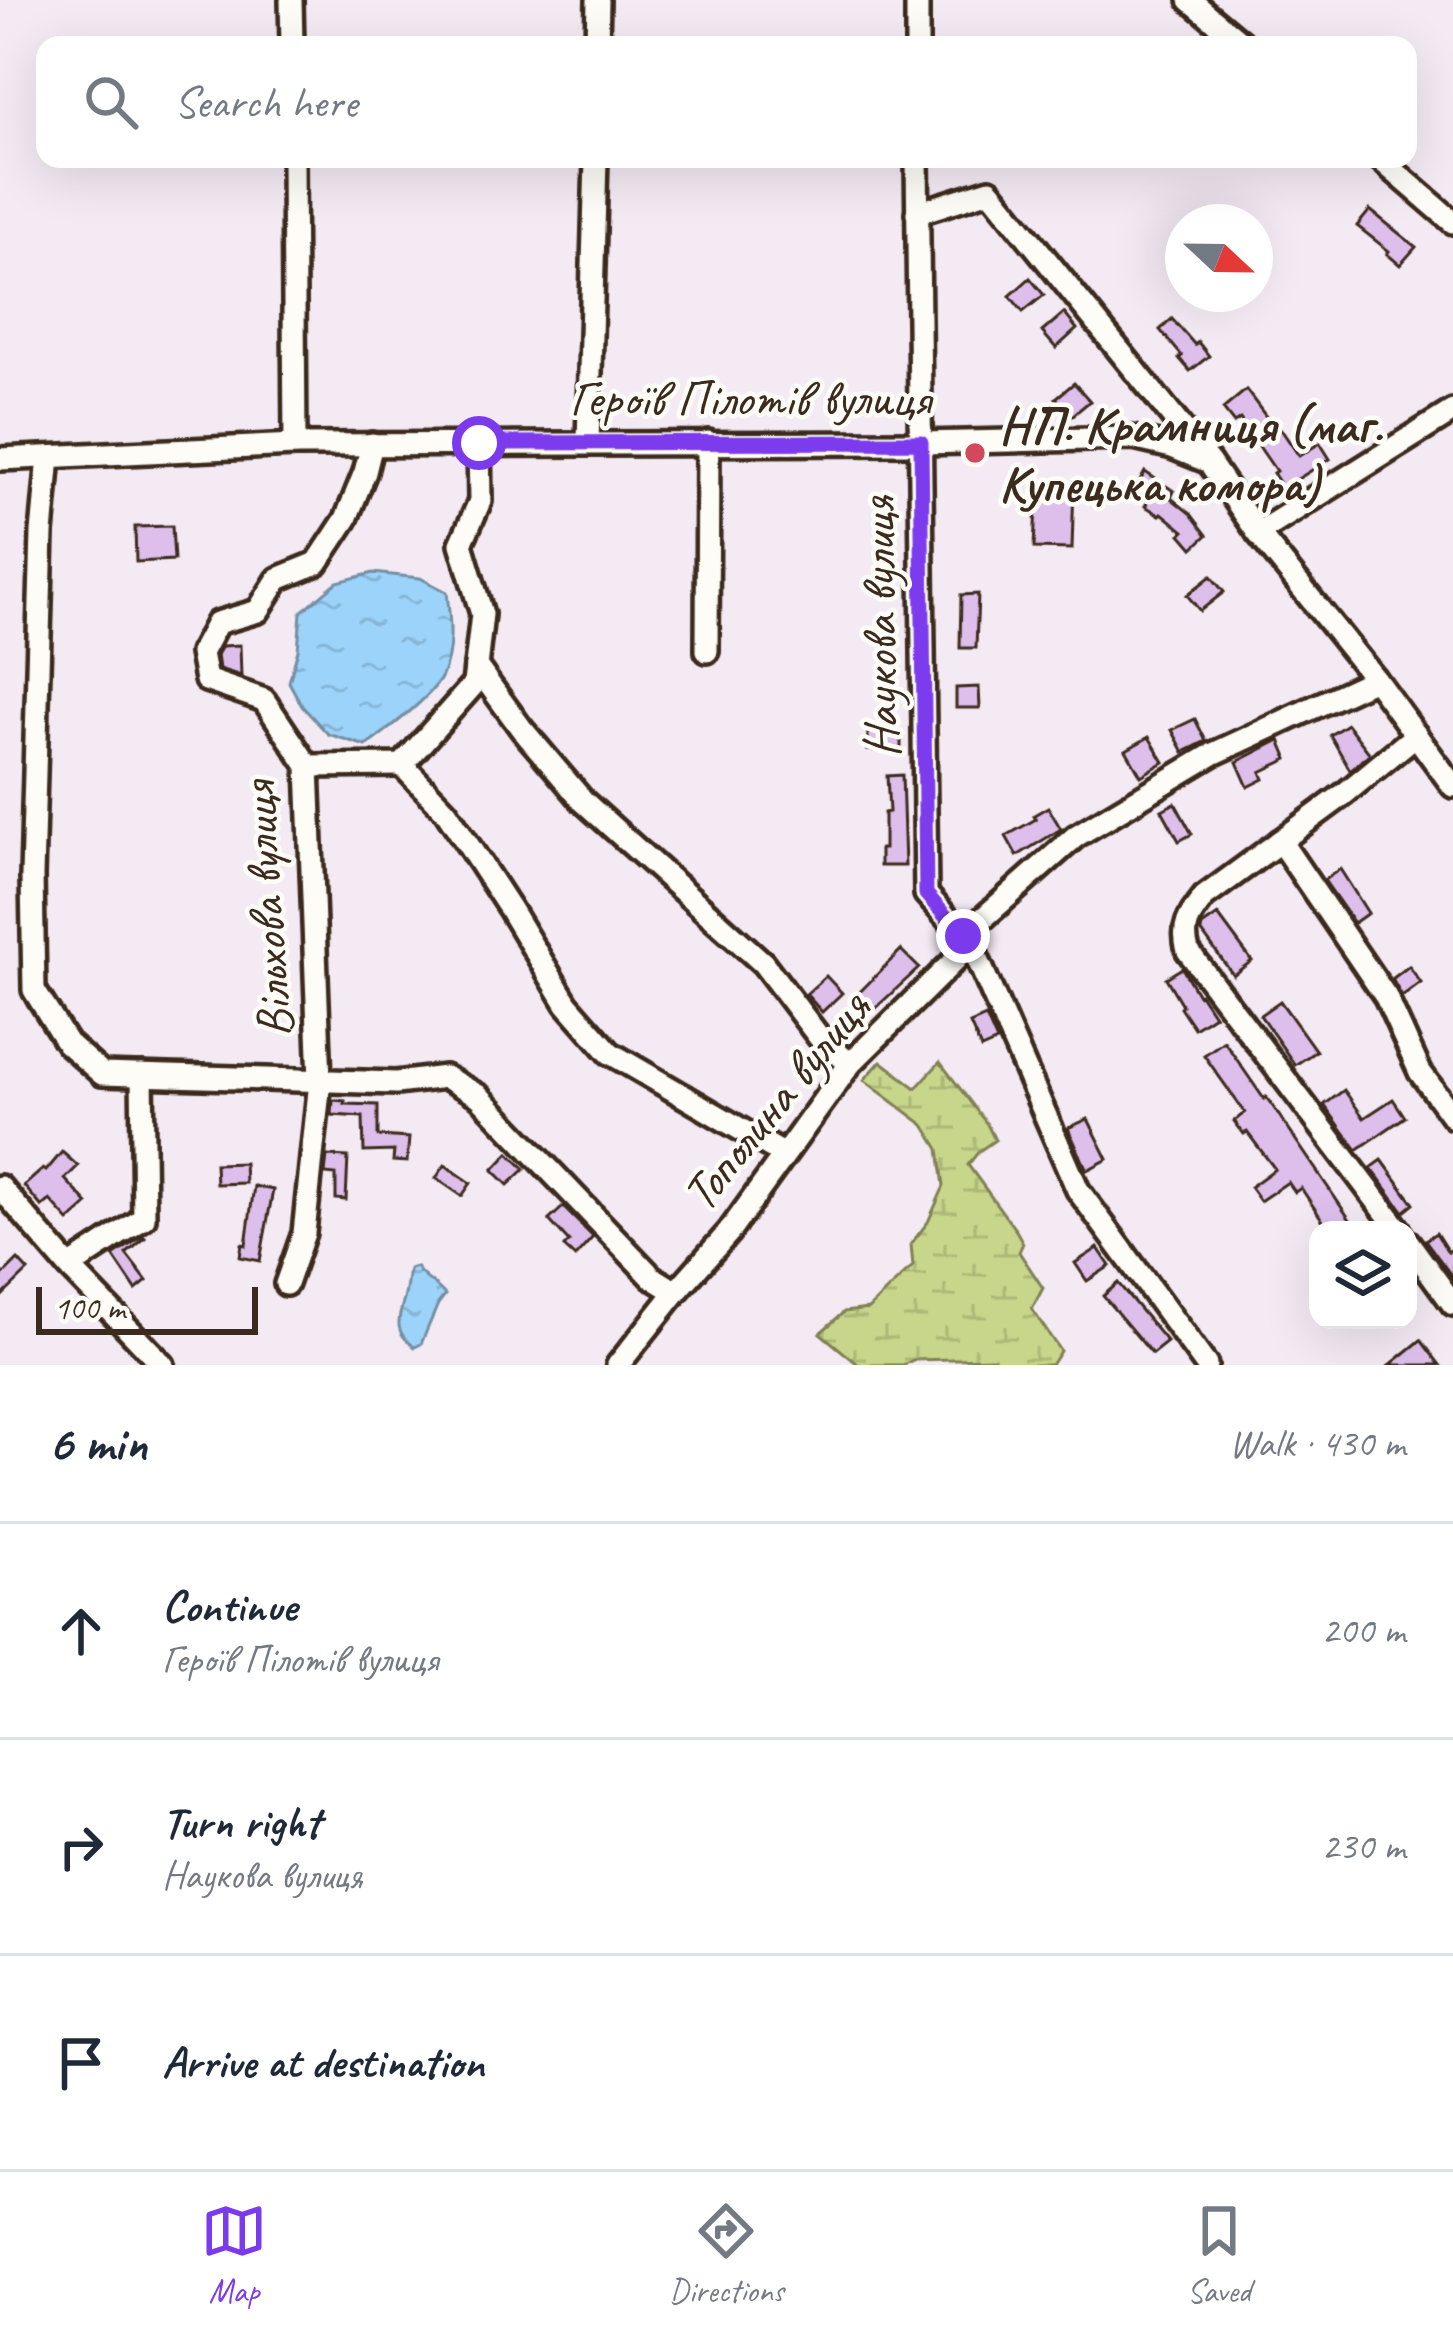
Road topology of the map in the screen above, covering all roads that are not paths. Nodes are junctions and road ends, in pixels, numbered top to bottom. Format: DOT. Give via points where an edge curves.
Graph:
graph roads {
  1 [pos="291,0"];
  2 [pos="598,0"];
  3 [pos="917,0"];
  4 [pos="1190,0"];
  5 [pos="292,36"];
  6 [pos="597,36"];
  7 [pos="917,36"];
  8 [pos="1233,36"];
  9 [pos="293,168"];
  10 [pos="596,168"];
  11 [pos="917,168"];
  12 [pos="1390,168"];
  13 [pos="917,213"];
  14 [pos="1453,222"];
  15 [pos="1453,411"];
  16 [pos="588,442"];
  17 [pos="707,442"];
  18 [pos="921,442"];
  19 [pos="479,443"];
  20 [pos="372,444"];
  21 [pos="295,445"];
  22 [pos="49,457"];
  23 [pos="0,459"];
  24 [pos="1209,462"];
  25 [pos="1258,532"];
  26 [pos="707,651"];
  27 [pos="476,666"];
  28 [pos="1375,679"];
  29 [pos="1416,735"];
  30 [pos="402,765"];
  31 [pos="308,766"];
  32 [pos="1453,786"];
  33 [pos="1280,842"];
  34 [pos="963,936"];
  35 [pos="850,1064"];
  36 [pos="142,1075"];
  37 [pos="320,1081"];
  38 [pos="1453,1118"];
  39 [pos="783,1154"];
  40 [pos="0,1187"];
  41 [pos="1392,1221"];
  42 [pos="1417,1254"];
  43 [pos="69,1267"];
  44 [pos="286,1284"];
  45 [pos="676,1292"];
  46 [pos="1453,1304"];
  47 [pos="163,1365"];
  48 [pos="618,1365"];
  49 [pos="1206,1365"];
  1 -- 5 [label="street"];
  2 -- 6 [label="street"];
  3 -- 7 [label="street"];
  4 -- 8 [label="street"];
  9 -- 21 [label="street"];
  10 -- 16 [label="street"];
  11 -- 13 [label="street, Наукова вулиця"];
  12 -- 14 [label="street"];
  13 -- 18 [label="street, Наукова вулиця"];
  13 -- 24 [label="street" via="990,190"];
  15 -- 25 [label="street"];
  16 -- 17 [label="street, Героїв Пілотів вулиця"];
  16 -- 19 [label="street, Героїв Пілотів вулиця"];
  17 -- 18 [label="street, Героїв Пілотів вулиця"];
  17 -- 26 [label="street"];
  18 -- 24 [label="street, Героїв Пілотів вулиця" via="1133,438"];
  18 -- 34 [label="street, Наукова вулиця" via="926,894"];
  19 -- 20 [label="street, Героїв Пілотів вулиця"];
  19 -- 27 [label="street" via="480,501 461,544 482,614"];
  20 -- 21 [label="street, Героїв Пілотів вулиця"];
  20 -- 31 [label="street, Вільхова вулиця" via="346,519 317,563 278,579 258,611 217,622 201,653 206,680 264,700"];
  21 -- 22 [label="street, Героїв Пілотів вулиця"];
  22 -- 23 [label="street, Героїв Пілотів вулиця"];
  22 -- 36 [label="street" via="34,990 68,1043 102,1074"];
  24 -- 25 [label="street"];
  25 -- 28 [label="street"];
  27 -- 30 [label="street" via="474,684"];
  27 -- 35 [label="street" via="583,801 763,963"];
  28 -- 29 [label="street"];
  28 -- 34 [label="street, Тополина вулиця" via="1213,754 1076,836"];
  29 -- 32 [label="street"];
  29 -- 33 [label="street"];
  30 -- 31 [label="street"];
  30 -- 39 [label="street" via="446,811 567,1004 610,1053"];
  31 -- 37 [label="street, Вільхова вулиця"];
  33 -- 38 [label="street" via="1386,998 1420,1072"];
  33 -- 41 [label="street" via="1204,897 1188,917 1188,951"];
  34 -- 35 [label="street, Тополина вулиця" via="957,958"];
  34 -- 49 [label="street, Наукова вулиця" via="1078,1190"];
  35 -- 39 [label="street, Тополина вулиця"];
  36 -- 37 [label="street"];
  36 -- 43 [label="street" via="144,1218"];
  37 -- 44 [label="street, Вільхова вулиця" via="304,1233"];
  37 -- 45 [label="street" via="445,1077 479,1096 652,1277"];
  39 -- 45 [label="street, Тополина вулиця"];
  40 -- 43 [label="street"];
  42 -- 46 [label="street"];
  43 -- 47 [label="street"];
  45 -- 48 [label="street, Тополина вулиця"];
}
